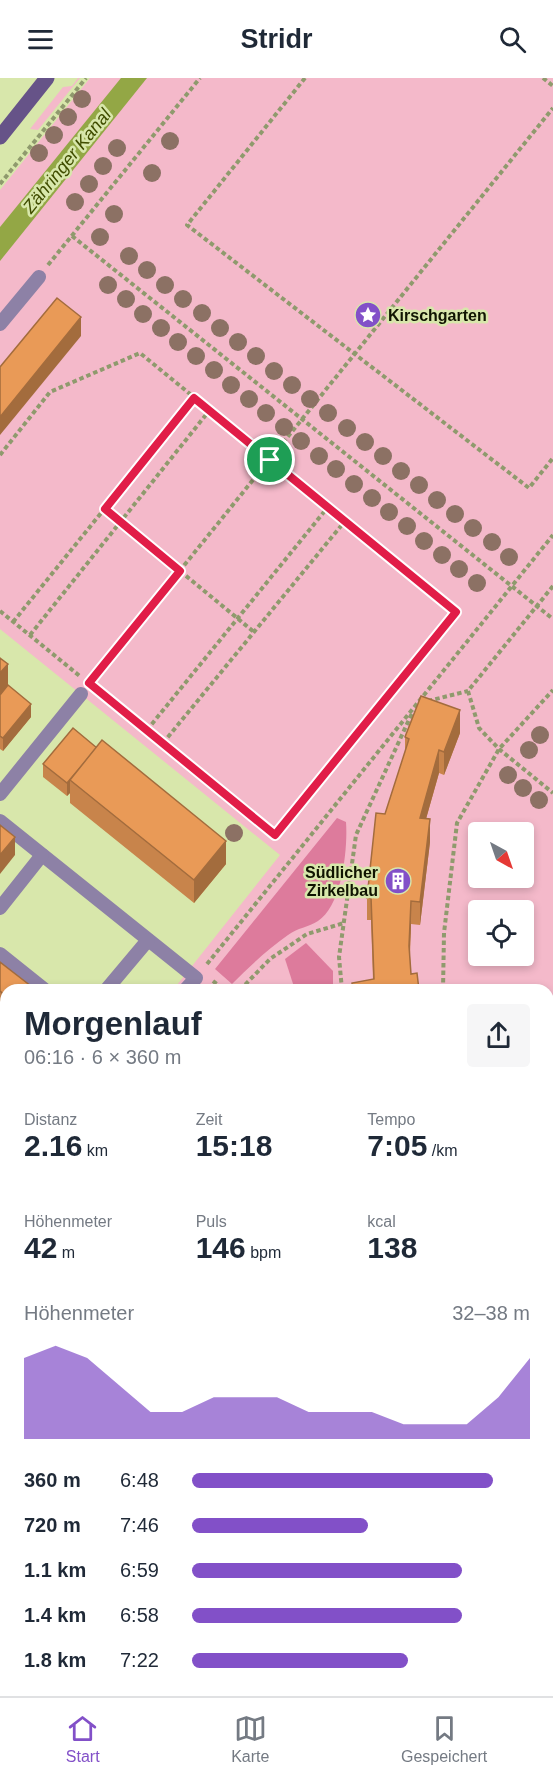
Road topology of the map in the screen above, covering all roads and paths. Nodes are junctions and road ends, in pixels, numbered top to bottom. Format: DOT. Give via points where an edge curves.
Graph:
graph roads {
  1 [pos="46,78"];
  2 [pos="86,78"];
  3 [pos="200,78"];
  4 [pos="305,78"];
  5 [pos="543,78"];
  6 [pos="553,86"];
  7 [pos="553,108"];
  8 [pos="0,137"];
  9 [pos="0,184"];
  10 [pos="72,236"];
  11 [pos="39,278"];
  12 [pos="0,324"];
  13 [pos="356,354"];
  14 [pos="194,398"];
  15 [pos="209,411"];
  16 [pos="303,420"];
  17 [pos="0,455"];
  18 [pos="553,458"];
  19 [pos="270,460"];
  20 [pos="328,507"];
  21 [pos="105,509"];
  22 [pos="121,521"];
  23 [pos="345,522"];
  24 [pos="553,535"];
  25 [pos="180,571"];
  26 [pos="511,586"];
  27 [pos="553,586"];
  28 [pos="537,606"];
  29 [pos="0,611"];
  30 [pos="238,618"];
  31 [pos="553,619"];
  32 [pos="13,622"];
  33 [pos="254,632"];
  34 [pos="30,635"];
  35 [pos="85,689"];
  36 [pos="553,690"];
  37 [pos="468,691"];
  38 [pos="416,705"];
  39 [pos="147,730"];
  40 [pos="163,744"];
  41 [pos="499,749"];
  42 [pos="553,793"];
  43 [pos="0,794"];
  44 [pos="0,821"];
  45 [pos="42,855"];
  46 [pos="0,908"];
  47 [pos="344,923"];
  48 [pos="148,940"];
  49 [pos="0,954"];
  50 [pos="196,978"];
  51 [pos="38,984"];
  52 [pos="111,984"];
  53 [pos="190,984"];
  54 [pos="246,984"];
  55 [pos="341,984"];
  56 [pos="443,984"];
  1 -- 8 [label="main road"];
  2 -- 9 [label="path"];
  3 -- 10 [label="path"];
  4 -- 13 [label="path" via="187,225"];
  5 -- 6 [label="path"];
  7 -- 13 [label="path"];
  10 -- 11 [label="path"];
  10 -- 16 [label="path"];
  11 -- 12 [label="lane"];
  13 -- 16 [label="path"];
  13 -- 18 [label="path" via="529,488"];
  14 -- 15 [label="path"];
  14 -- 17 [label="path" via="140,353 50,392"];
  14 -- 21 [label="path"];
  15 -- 19 [label="path"];
  15 -- 22 [label="path"];
  16 -- 19 [label="path"];
  16 -- 26 [label="path"];
  19 -- 20 [label="path"];
  19 -- 25 [label="path"];
  20 -- 23 [label="path"];
  20 -- 30 [label="path"];
  21 -- 22 [label="path"];
  21 -- 32 [label="path"];
  22 -- 25 [label="path"];
  22 -- 34 [label="path"];
  23 -- 33 [label="path"];
  23 -- 40 [label="path" via="456,612 275,835"];
  24 -- 26 [label="path"];
  25 -- 30 [label="path"];
  25 -- 35 [label="path"];
  26 -- 28 [label="path"];
  26 -- 38 [label="path"];
  27 -- 28 [label="path"];
  28 -- 31 [label="path"];
  28 -- 37 [label="path"];
  29 -- 32 [label="path"];
  30 -- 33 [label="path"];
  30 -- 39 [label="path"];
  32 -- 34 [label="path"];
  33 -- 40 [label="path"];
  34 -- 35 [label="path"];
  35 -- 39 [label="path"];
  35 -- 43 [label="lane"];
  36 -- 41 [label="path"];
  37 -- 38 [label="path"];
  37 -- 41 [label="path" via="479,728"];
  38 -- 47 [label="path" via="356,836"];
  38 -- 50 [label="path"];
  39 -- 40 [label="path"];
  41 -- 42 [label="path"];
  41 -- 56 [label="path" via="457,823 444,933"];
  44 -- 45 [label="lane"];
  45 -- 46 [label="lane"];
  45 -- 48 [label="lane"];
  47 -- 54 [label="path" via="306,934 270,959"];
  47 -- 55 [label="path" via="339,957"];
  48 -- 50 [label="lane"];
  48 -- 52 [label="lane"];
  49 -- 51 [label="lane"];
  50 -- 53 [label="lane"];
}
